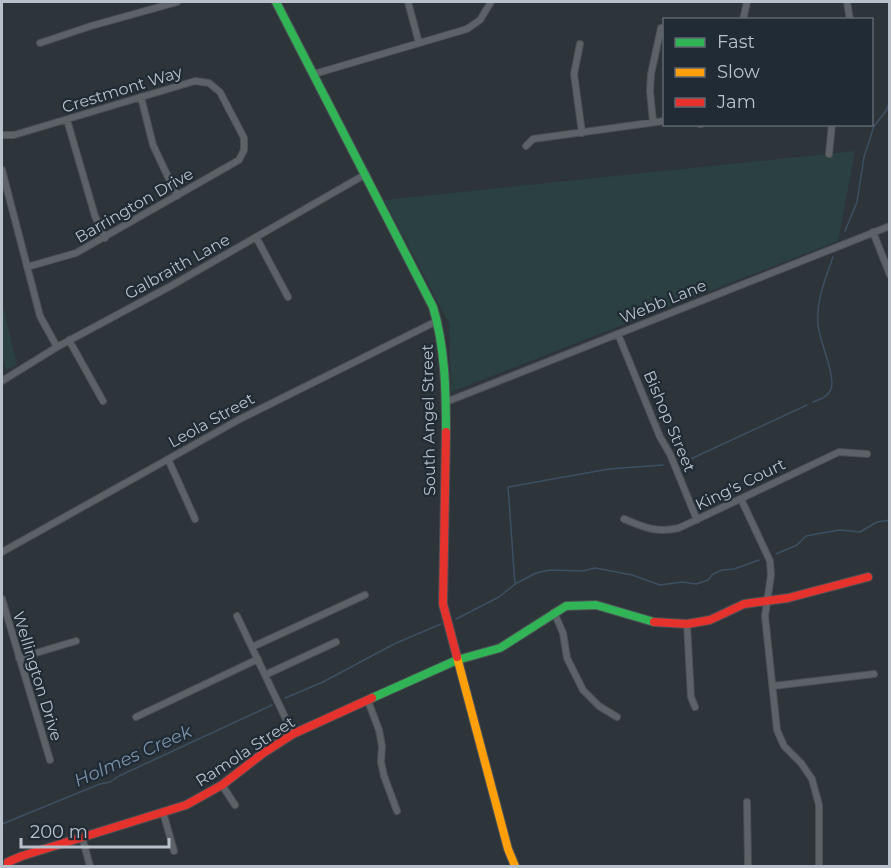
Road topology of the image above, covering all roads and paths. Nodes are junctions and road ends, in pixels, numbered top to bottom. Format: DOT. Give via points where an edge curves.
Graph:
graph roads {
  1 [pos="177,2"];
  2 [pos="276,2"];
  3 [pos="408,2"];
  4 [pos="491,2"];
  5 [pos="747,2"];
  6 [pos="847,2"];
  7 [pos="743,18"];
  8 [pos="850,18"];
  9 [pos="662,28"];
  10 [pos="40,43"];
  11 [pos="419,43"];
  12 [pos="580,44"];
  13 [pos="314,74"];
  14 [pos="141,97"];
  15 [pos="67,120"];
  16 [pos="663,121"];
  17 [pos="653,123"];
  18 [pos="832,126"];
  19 [pos="582,133"];
  20 [pos="2,135"];
  21 [pos="526,146"];
  22 [pos="244,150"];
  23 [pos="829,154"];
  24 [pos="2,170"];
  25 [pos="366,174"];
  26 [pos="177,196"];
  27 [pos="890,226"];
  28 [pos="873,232"];
  29 [pos="256,237"];
  30 [pos="105,238"];
  31 [pos="27,267"];
  32 [pos="890,275"];
  33 [pos="288,297"];
  34 [pos="437,321"];
  35 [pos="618,334"];
  36 [pos="69,340"];
  37 [pos="57,347"];
  38 [pos="2,381"];
  39 [pos="103,401"];
  40 [pos="446,402"];
  41 [pos="867,454"];
  42 [pos="168,459"];
  43 [pos="741,499"];
  44 [pos="195,519"];
  45 [pos="624,519"];
  46 [pos="697,520"];
  47 [pos="2,552"];
  48 [pos="868,577"];
  49 [pos="365,595"];
  50 [pos="2,599"];
  51 [pos="767,601"];
  52 [pos="554,612"];
  53 [pos="237,616"];
  54 [pos="687,624"];
  55 [pos="76,641"];
  56 [pos="336,642"];
  57 [pos="252,647"];
  58 [pos="19,658"];
  59 [pos="258,659"];
  60 [pos="458,660"];
  61 [pos="874,674"];
  62 [pos="265,675"];
  63 [pos="773,686"];
  64 [pos="368,701"];
  65 [pos="695,707"];
  66 [pos="136,717"];
  67 [pos="617,717"];
  68 [pos="293,734"];
  69 [pos="50,760"];
  70 [pos="222,785"];
  71 [pos="747,802"];
  72 [pos="235,805"];
  73 [pos="397,811"];
  74 [pos="163,812"];
  75 [pos="81,837"];
  76 [pos="174,851"];
  77 [pos="8,864"];
  78 [pos="90,867"];
  79 [pos="515,867"];
  80 [pos="748,867"];
  81 [pos="819,867"];
  1 -- 10 [label="street"];
  2 -- 13 [label="street, South Angel Street"];
  3 -- 11 [label="street"];
  4 -- 11 [label="street" via="480,20 467,29"];
  5 -- 7 [label="street"];
  6 -- 8 [label="street"];
  9 -- 17 [label="street" via="651,74"];
  11 -- 13 [label="street"];
  12 -- 19 [label="street" via="574,74"];
  13 -- 25 [label="street, South Angel Street"];
  14 -- 15 [label="street, Crestmont Way"];
  14 -- 22 [label="street, Crestmont Way" via="195,81 209,83 220,92 235,120 244,138"];
  14 -- 26 [label="street" via="153,145"];
  15 -- 20 [label="street, Crestmont Way"];
  15 -- 30 [label="street"];
  16 -- 17 [label="street"];
  17 -- 19 [label="street"];
  18 -- 23 [label="street"];
  19 -- 21 [label="street" via="533,139"];
  22 -- 26 [label="street, Barrington Drive" via="239,160"];
  24 -- 31 [label="street"];
  25 -- 29 [label="street, Galbraith Lane"];
  25 -- 34 [label="street, South Angel Street"];
  26 -- 30 [label="street, Barrington Drive"];
  27 -- 28 [label="street, Webb Lane"];
  28 -- 32 [label="street"];
  28 -- 35 [label="street, Webb Lane"];
  29 -- 33 [label="street"];
  29 -- 36 [label="street, Galbraith Lane"];
  30 -- 31 [label="street, Barrington Drive" via="76,253"];
  31 -- 37 [label="street" via="40,316"];
  34 -- 40 [label="street, South Angel Street"];
  34 -- 42 [label="street, Leola Street"];
  35 -- 40 [label="street, Webb Lane"];
  35 -- 46 [label="street, Bishop Street"];
  36 -- 37 [label="street, Galbraith Lane"];
  36 -- 39 [label="street"];
  37 -- 38 [label="street, Galbraith Lane"];
  40 -- 60 [label="street, South Angel Street" via="443,604"];
  41 -- 43 [label="street, King's Court" via="839,452"];
  42 -- 44 [label="street"];
  42 -- 47 [label="street, Leola Street"];
  43 -- 46 [label="street, King's Court"];
  43 -- 51 [label="street" via="770,561"];
  45 -- 46 [label="street, King's Court" via="663,532"];
  48 -- 51 [label="street"];
  49 -- 57 [label="street"];
  50 -- 58 [label="street, Wellington Drive"];
  51 -- 54 [label="street" via="744,604 710,620"];
  51 -- 63 [label="street" via="765,616"];
  52 -- 54 [label="street" via="566,606 596,605 649,622"];
  52 -- 60 [label="street, Ramola Street" via="500,648"];
  52 -- 67 [label="street" via="567,658 583,690"];
  53 -- 57 [label="street"];
  54 -- 65 [label="street" via="691,697"];
  55 -- 58 [label="street"];
  56 -- 62 [label="street"];
  57 -- 59 [label="street"];
  58 -- 69 [label="street, Wellington Drive"];
  59 -- 62 [label="street"];
  59 -- 66 [label="street"];
  60 -- 64 [label="street, Ramola Street"];
  60 -- 79 [label="street, South Angel Street"];
  61 -- 63 [label="street"];
  62 -- 68 [label="street"];
  63 -- 81 [label="street" via="777,730 784,746 812,779 819,805"];
  64 -- 68 [label="street, Ramola Street"];
  64 -- 73 [label="street" via="380,730 384,776"];
  68 -- 70 [label="street, Ramola Street"];
  70 -- 72 [label="street"];
  70 -- 74 [label="street, Ramola Street" via="186,805"];
  71 -- 80 [label="street"];
  74 -- 75 [label="street, Ramola Street"];
  74 -- 76 [label="street"];
  75 -- 77 [label="street, Ramola Street"];
  75 -- 78 [label="street"];
}
